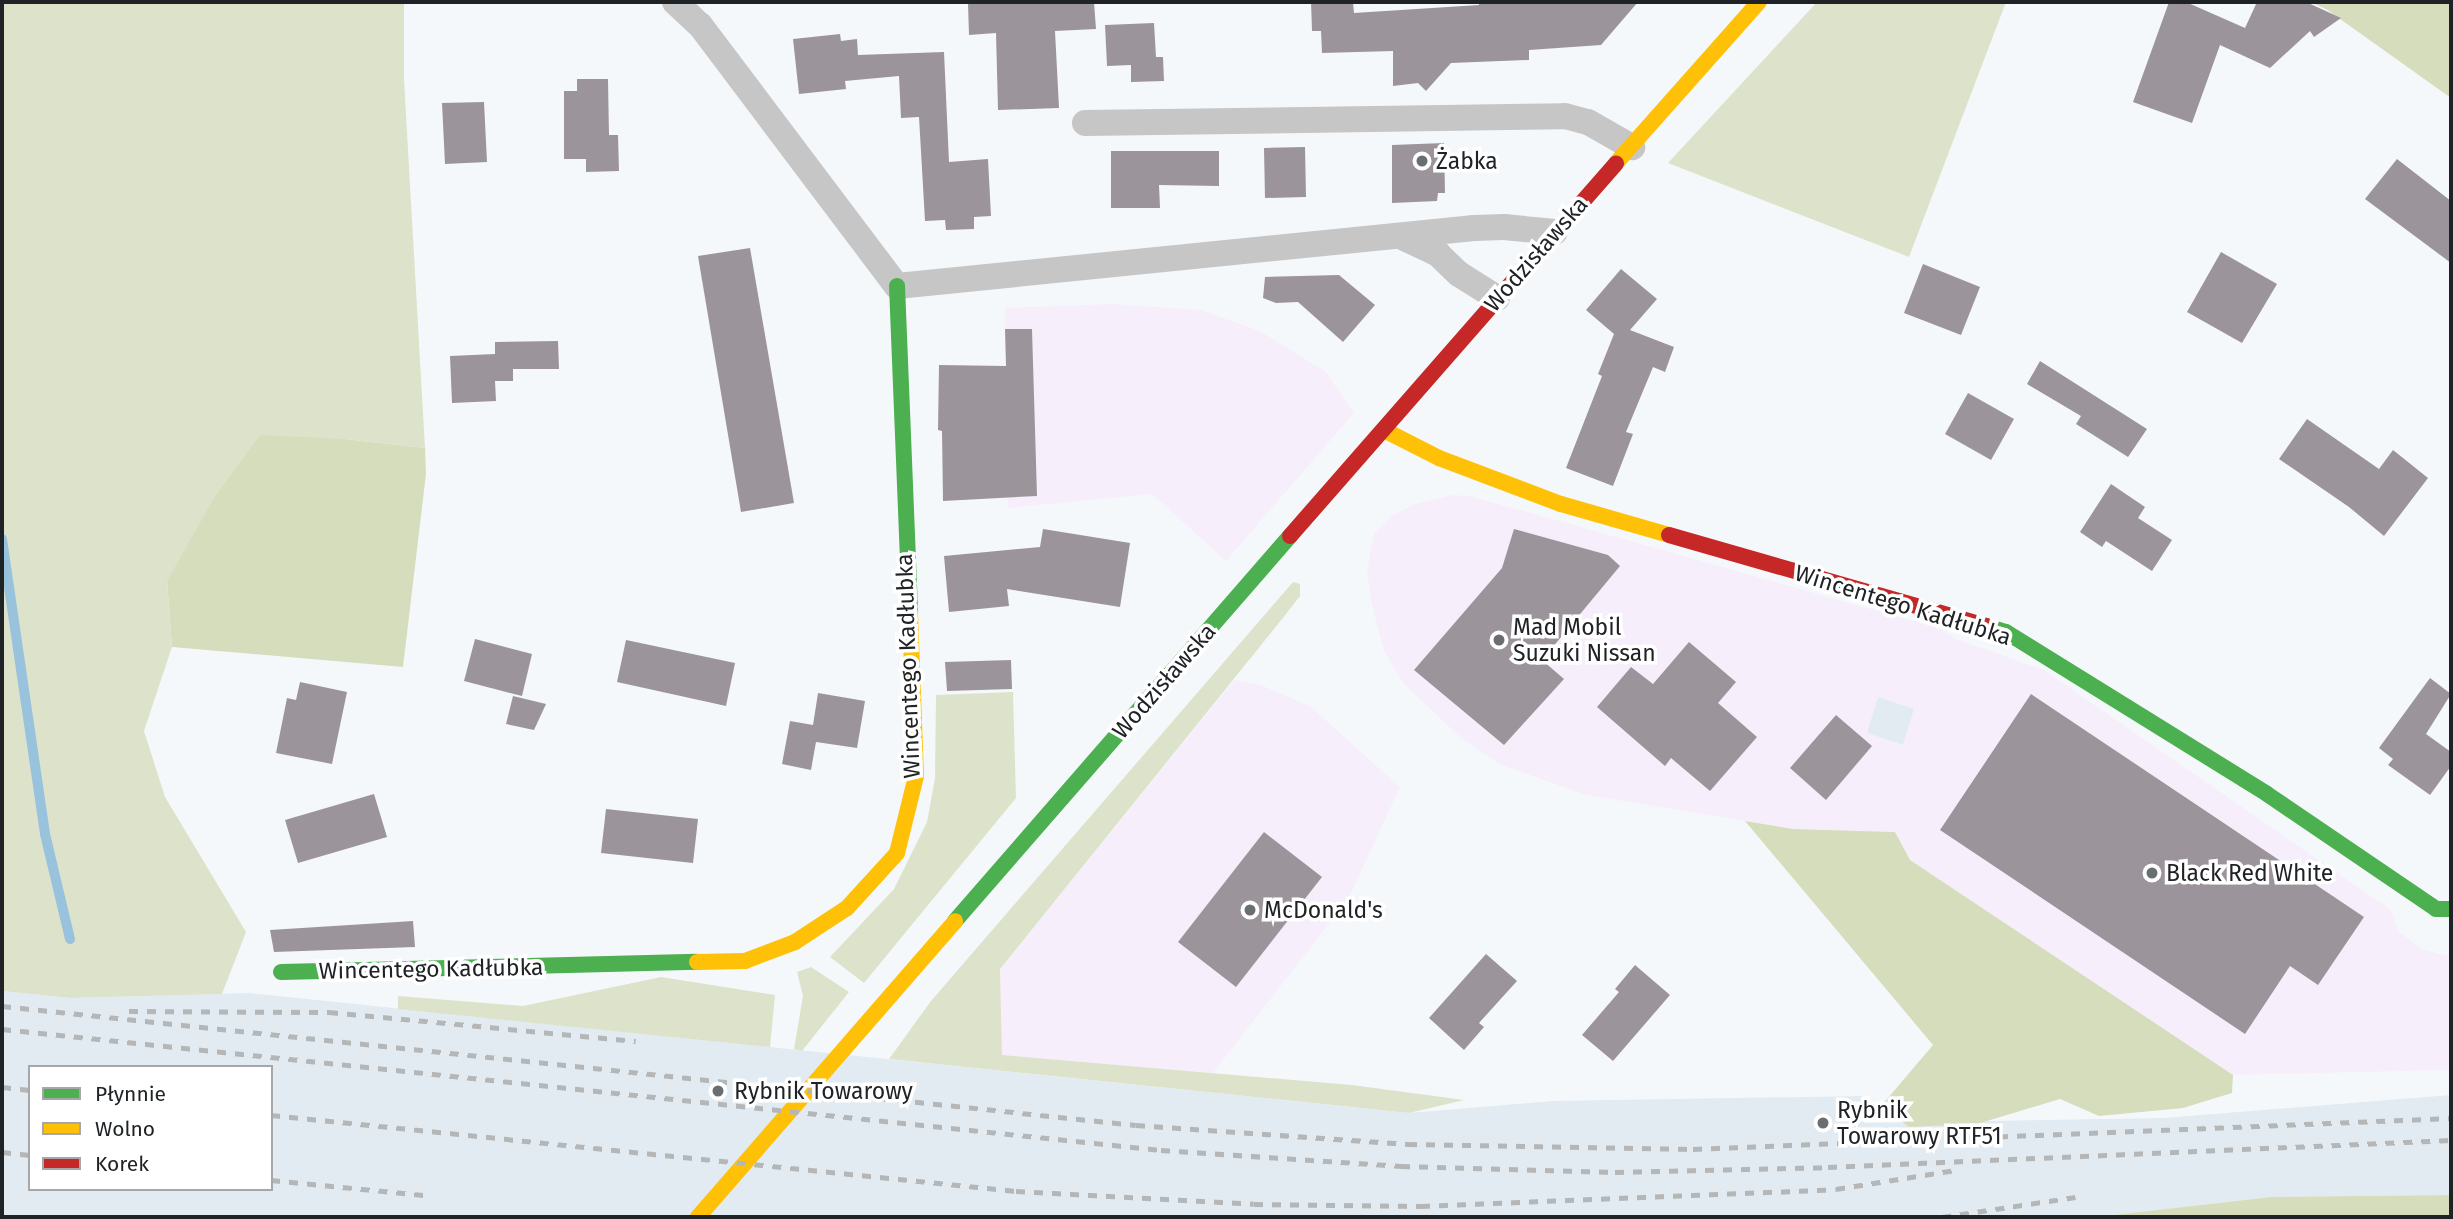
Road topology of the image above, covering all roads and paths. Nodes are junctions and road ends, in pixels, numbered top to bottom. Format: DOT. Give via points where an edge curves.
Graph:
graph roads {
  1 [pos="675,2"];
  2 [pos="1759,2"];
  3 [pos="1086,124"];
  4 [pos="1632,147"];
  5 [pos="1555,232"];
  6 [pos="1402,237"];
  7 [pos="897,286"];
  8 [pos="1497,298"];
  9 [pos="1384,430"];
  10 [pos="2451,909"];
  11 [pos="281,972"];
  12 [pos="698,1217"];
  1 -- 7 [label="street" via="700,25"];
  2 -- 4 [label="street, Wodzisławska"];
  3 -- 4 [label="street" via="1565,116 1588,122"];
  4 -- 5 [label="street, Wodzisławska"];
  5 -- 6 [label="street" via="1504,227"];
  5 -- 8 [label="street, Wodzisławska"];
  6 -- 7 [label="street"];
  6 -- 8 [label="street" via="1438,254"];
  7 -- 11 [label="street, Wincentego Kadłubka" via="916,776 897,853 847,908 795,942 745,961"];
  8 -- 9 [label="street, Wodzisławska"];
  9 -- 10 [label="street, Wincentego Kadłubka" via="1439,458 1561,504 2006,632 2267,794 2436,909"];
  9 -- 12 [label="street, Wodzisławska"];
}
